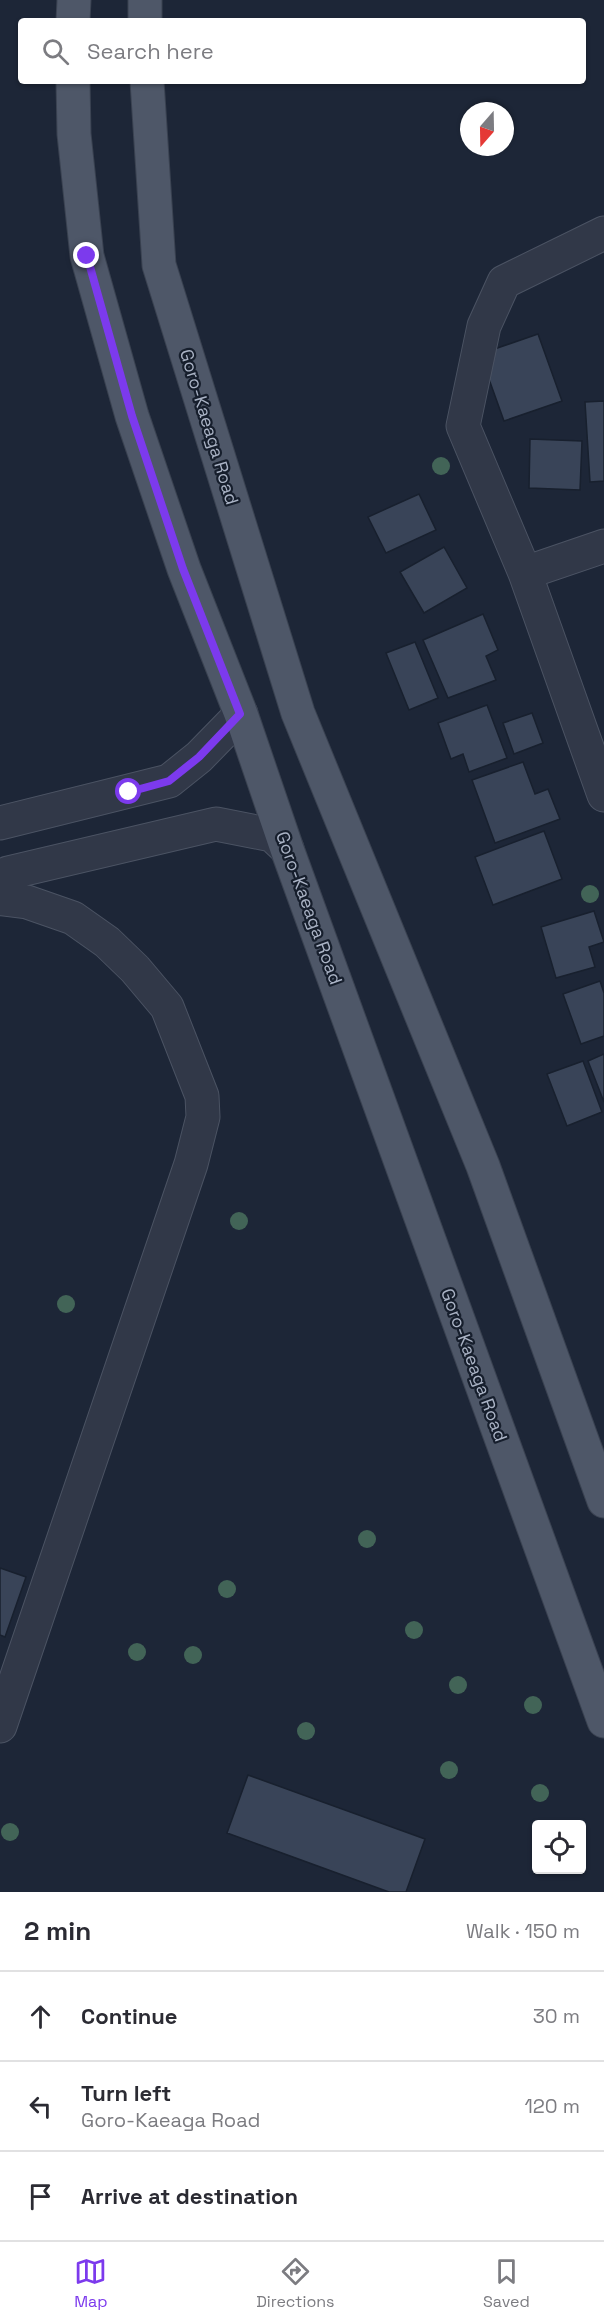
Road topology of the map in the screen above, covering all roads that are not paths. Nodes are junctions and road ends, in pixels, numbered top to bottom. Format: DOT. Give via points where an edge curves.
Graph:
graph roads {
  1 [pos="74,0"];
  2 [pos="145,0"];
  3 [pos="73,18"];
  4 [pos="145,18"];
  5 [pos="73,84"];
  6 [pos="147,84"];
  7 [pos="604,233"];
  8 [pos="604,546"];
  9 [pos="525,573"];
  10 [pos="240,714"];
  11 [pos="604,795"];
  12 [pos="0,823"];
  13 [pos="0,831"];
  14 [pos="287,849"];
  15 [pos="4,893"];
  16 [pos="604,1501"];
  17 [pos="604,1721"];
  18 [pos="0,1726"];
  1 -- 3 [label="main road"];
  2 -- 4 [label="main road"];
  5 -- 10 [label="main road, Goro-Kaeaga Road" via="74,134 87,256 135,427 183,569"];
  6 -- 16 [label="main road, Goro-Kaeaga Road" via="159,265 298,713 483,1166"];
  7 -- 9 [label="street" via="504,282 484,326 463,426"];
  8 -- 9 [label="street"];
  9 -- 11 [label="street"];
  10 -- 12 [label="street" via="199,757 169,781"];
  10 -- 14 [label="main road, Goro-Kaeaga Road"];
  13 -- 15 [label="street" via="7,856"];
  14 -- 15 [label="street" via="272,835 216,824"];
  14 -- 17 [label="main road, Goro-Kaeaga Road"];
  15 -- 18 [label="street" via="72,918 107,942 135,969 167,1007 202,1096 203,1117 187,1175"];
}
